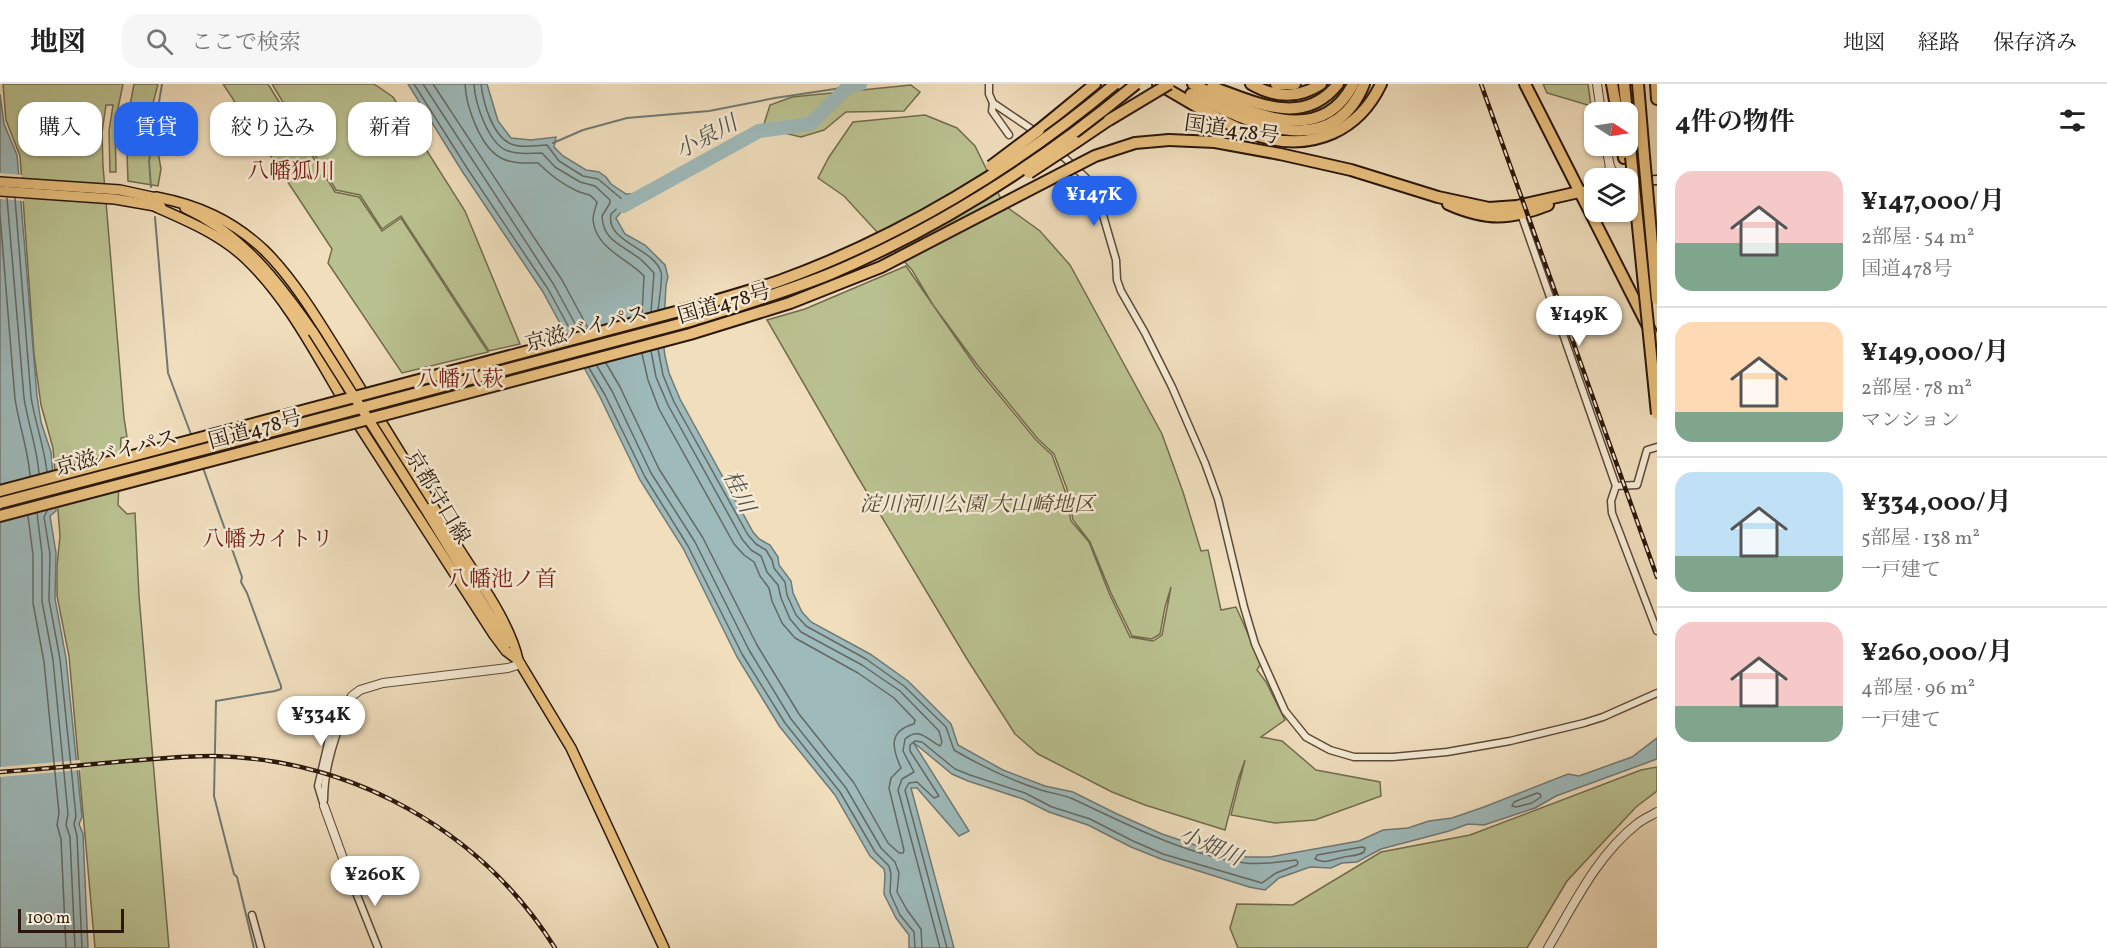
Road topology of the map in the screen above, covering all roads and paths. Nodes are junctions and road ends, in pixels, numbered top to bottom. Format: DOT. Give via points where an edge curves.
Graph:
graph roads {
  1 [pos="989,84"];
  2 [pos="1095,84"];
  3 [pos="1115,84"];
  4 [pos="1136,84"];
  5 [pos="1158,84"];
  6 [pos="1193,84"];
  7 [pos="1203,84"];
  8 [pos="1251,84"];
  9 [pos="1276,84"];
  10 [pos="1295,84"];
  11 [pos="1321,84"];
  12 [pos="1338,84"];
  13 [pos="1353,84"];
  14 [pos="1364,84"];
  15 [pos="1381,84"];
  16 [pos="1526,84"];
  17 [pos="1597,84"];
  18 [pos="1612,84"];
  19 [pos="1624,84"];
  20 [pos="1638,84"];
  21 [pos="1656,84"];
  22 [pos="1170,86"];
  23 [pos="1657,99"];
  24 [pos="1599,102"];
  25 [pos="1615,102"];
  26 [pos="1626,102"];
  27 [pos="993,103"];
  28 [pos="1109,120"];
  29 [pos="1276,124"];
  30 [pos="1010,135"];
  31 [pos="1608,156"];
  32 [pos="1628,158"];
  33 [pos="1610,167"];
  34 [pos="1657,180"];
  35 [pos="1638,181"];
  36 [pos="0,182"];
  37 [pos="0,191"];
  38 [pos="1584,191"];
  39 [pos="1579,192"];
  40 [pos="115,194"];
  41 [pos="1438,197"];
  42 [pos="156,202"];
  43 [pos="1521,214"];
  44 [pos="915,220"];
  45 [pos="869,256"];
  46 [pos="1657,299"];
  47 [pos="325,332"];
  48 [pos="309,343"];
  49 [pos="1657,344"];
  50 [pos="1657,414"];
  51 [pos="369,419"];
  52 [pos="1657,447"];
  53 [pos="1616,486"];
  54 [pos="0,491"];
  55 [pos="427,491"];
  56 [pos="0,503"];
  57 [pos="408,504"];
  58 [pos="0,516"];
  59 [pos="1657,631"];
  60 [pos="520,662"];
  61 [pos="1657,693"];
  62 [pos="352,696"];
  63 [pos="324,806"];
  64 [pos="1657,812"];
  65 [pos="349,875"];
  66 [pos="252,915"];
  67 [pos="261,948"];
  68 [pos="378,948"];
  69 [pos="664,948"];
  70 [pos="1548,948"];
  1 -- 27 [label="street"];
  2 -- 44 [label="highway, bridge" via="1000,160"];
  3 -- 44 [label="highway, 京滋バイパス, bridge" via="1020,155"];
  4 -- 45 [label="highway, 京滋バイパス, bridge" via="1010,178"];
  5 -- 22 [label="highway"];
  5 -- 28 [label="highway, bridge"];
  6 -- 29 [label="highway"];
  7 -- 12 [label="highway" via="1288,109 1317,103"];
  8 -- 11 [label="highway" via="1269,93 1292,95"];
  9 -- 10 [label="highway"];
  13 -- 29 [label="highway" via="1336,107 1321,117"];
  14 -- 29 [label="highway" via="1349,108 1334,121 1301,131"];
  15 -- 22 [label="highway" via="1369,104 1345,127 1311,141 1286,142 1248,132"];
  16 -- 39 [label="highway"];
  17 -- 24 [label="street"];
  18 -- 25 [label="highway"];
  19 -- 26 [label="highway"];
  20 -- 46 [label="highway, bridge"];
  21 -- 23 [label="highway"];
  22 -- 28 [label="highway, bridge"];
  22 -- 29 [label="highway" via="1229,112"];
  27 -- 30 [label="street" via="992,111"];
  27 -- 61 [label="street" via="1067,160 1098,198 1118,269 1118,288 1189,423 1218,499 1256,644 1285,711 1306,737 1354,757 1393,758 1447,752 1584,723"];
  28 -- 45 [label="highway, bridge" via="980,202"];
  31 -- 33 [label="street"];
  32 -- 50 [label="highway, bridge"];
  34 -- 35 [label="main road"];
  36 -- 40 [label="main road, 京都守口線"];
  37 -- 40 [label="main road, 京都守口線"];
  38 -- 39 [label="main road"];
  39 -- 41 [label="highway, 国道478号" via="1501,208"];
  39 -- 43 [label="highway, 国道478号"];
  39 -- 49 [label="highway"];
  40 -- 42 [label="main road, 京都守口線"];
  41 -- 43 [label="highway, 国道478号" via="1470,214 1504,218"];
  41 -- 51 [label="highway, 国道478号, bridge" via="1351,170 1215,142 1135,143 1095,156 899,258 790,303 690,334"];
  42 -- 47 [label="main road" via="180,202 219,216 252,240 276,263"];
  42 -- 48 [label="main road" via="245,258 274,290"];
  42 -- 51 [label="main road, 京都守口線, bridge" via="209,222 263,266 313,332"];
  43 -- 53 [label="street"];
  44 -- 54 [label="highway, 京滋バイパス, bridge" via="779,280 693,307"];
  45 -- 56 [label="highway, 京滋バイパス, bridge" via="784,292 687,322"];
  47 -- 48 [label="street"];
  47 -- 55 [label="main road"];
  48 -- 57 [label="main road"];
  51 -- 58 [label="highway, 国道478号, bridge"];
  51 -- 60 [label="main road, 京都守口線, bridge"];
  52 -- 53 [label="street" via="1647,450 1637,485"];
  53 -- 59 [label="street" via="1612,513"];
  55 -- 57 [label="street"];
  55 -- 60 [label="main road" via="515,644"];
  57 -- 60 [label="main road" via="494,635"];
  60 -- 62 [label="street" via="508,668 382,683"];
  60 -- 69 [label="main road, 京都守口線" via="571,748"];
  62 -- 63 [label="street" via="332,726 318,786"];
  63 -- 65 [label="street"];
  64 -- 70 [label="street" via="1637,824 1611,850"];
  65 -- 68 [label="street"];
  66 -- 67 [label="street"];
}
